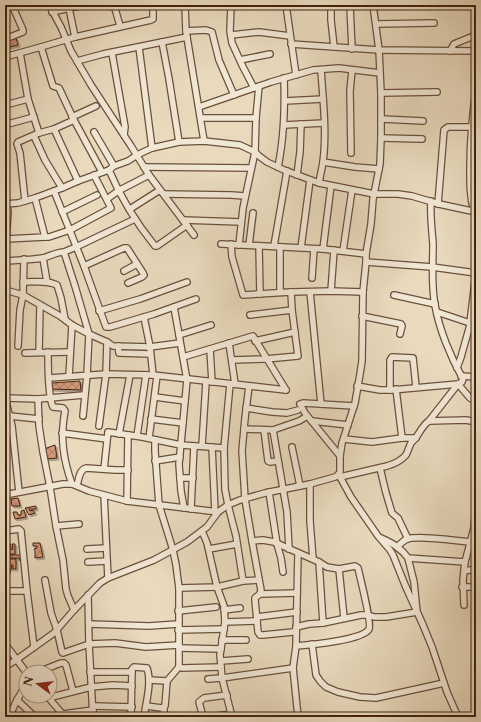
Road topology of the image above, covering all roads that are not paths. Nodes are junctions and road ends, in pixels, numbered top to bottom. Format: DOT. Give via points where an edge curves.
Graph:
graph roads {
  1 [pos="12,5"];
  2 [pos="49,5"];
  3 [pos="82,5"];
  4 [pos="114,5"];
  5 [pos="153,5"];
  6 [pos="185,5"];
  7 [pos="230,5"];
  8 [pos="286,5"];
  9 [pos="332,5"];
  10 [pos="338,5"];
  11 [pos="373,5"];
  12 [pos="75,6"];
  13 [pos="350,6"];
  14 [pos="69,8"];
  15 [pos="52,12"];
  16 [pos="434,23"];
  17 [pos="376,24"];
  18 [pos="120,26"];
  19 [pos="186,34"];
  20 [pos="231,35"];
  21 [pos="476,35"];
  22 [pos="290,36"];
  23 [pos="75,37"];
  24 [pos="5,39"];
  25 [pos="66,40"];
  26 [pos="162,42"];
  27 [pos="291,44"];
  28 [pos="139,47"];
  29 [pos="334,47"];
  30 [pos="41,48"];
  31 [pos="352,48"];
  32 [pos="379,50"];
  33 [pos="450,51"];
  34 [pos="476,51"];
  35 [pos="20,53"];
  36 [pos="112,53"];
  37 [pos="270,54"];
  38 [pos="5,57"];
  39 [pos="240,60"];
  40 [pos="77,61"];
  41 [pos="321,70"];
  42 [pos="352,70"];
  43 [pos="380,73"];
  44 [pos="296,75"];
  45 [pos="284,78"];
  46 [pos="257,87"];
  47 [pos="476,90"];
  48 [pos="437,92"];
  49 [pos="381,93"];
  50 [pos="234,95"];
  51 [pos="28,99"];
  52 [pos="323,99"];
  53 [pos="284,101"];
  54 [pos="5,104"];
  55 [pos="96,106"];
  56 [pos="199,107"];
  57 [pos="34,117"];
  58 [pos="73,118"];
  59 [pos="201,118"];
  60 [pos="256,118"];
  61 [pos="382,119"];
  62 [pos="474,120"];
  63 [pos="423,122"];
  64 [pos="324,123"];
  65 [pos="8,124"];
  66 [pos="301,124"];
  67 [pos="284,125"];
  68 [pos="471,127"];
  69 [pos="54,130"];
  70 [pos="94,132"];
  71 [pos="36,134"];
  72 [pos="124,135"];
  73 [pos="381,138"];
  74 [pos="422,139"];
  75 [pos="204,141"];
  76 [pos="180,142"];
  77 [pos="152,148"];
  78 [pos="470,148"];
  79 [pos="476,151"];
  80 [pos="255,152"];
  81 [pos="352,153"];
  82 [pos="137,155"];
  83 [pos="323,162"];
  84 [pos="114,166"];
  85 [pos="144,167"];
  86 [pos="251,168"];
  87 [pos="278,168"];
  88 [pos="109,170"];
  89 [pos="379,170"];
  90 [pos="287,171"];
  91 [pos="102,172"];
  92 [pos="94,175"];
  93 [pos="149,175"];
  94 [pos="297,175"];
  95 [pos="310,180"];
  96 [pos="78,181"];
  97 [pos="319,183"];
  98 [pos="331,186"];
  99 [pos="62,188"];
  100 [pos="5,190"];
  101 [pos="352,190"];
  102 [pos="54,191"];
  103 [pos="118,191"];
  104 [pos="162,192"];
  105 [pos="473,192"];
  106 [pos="374,194"];
  107 [pos="97,195"];
  108 [pos="245,196"];
  109 [pos="35,198"];
  110 [pos="107,199"];
  111 [pos="25,201"];
  112 [pos="430,201"];
  113 [pos="6,204"];
  114 [pos="438,204"];
  115 [pos="130,209"];
  116 [pos="62,212"];
  117 [pos="475,212"];
  118 [pos="253,213"];
  119 [pos="136,219"];
  120 [pos="241,222"];
  121 [pos="185,223"];
  122 [pos="70,230"];
  123 [pos="194,235"];
  124 [pos="45,237"];
  125 [pos="6,239"];
  126 [pos="221,244"];
  127 [pos="231,244"];
  128 [pos="239,245"];
  129 [pos="249,245"];
  130 [pos="259,246"];
  131 [pos="277,246"];
  132 [pos="76,247"];
  133 [pos="301,248"];
  134 [pos="314,249"];
  135 [pos="323,249"];
  136 [pos="334,250"];
  137 [pos="343,251"];
  138 [pos="64,252"];
  139 [pos="366,254"];
  140 [pos="5,256"];
  141 [pos="43,258"];
  142 [pos="24,259"];
  143 [pos="5,261"];
  144 [pos="366,262"];
  145 [pos="137,264"];
  146 [pos="84,266"];
  147 [pos="432,268"];
  148 [pos="124,272"];
  149 [pos="476,273"];
  150 [pos="312,278"];
  151 [pos="23,282"];
  152 [pos="47,282"];
  153 [pos="187,282"];
  154 [pos="128,283"];
  155 [pos="5,290"];
  156 [pos="331,291"];
  157 [pos="280,292"];
  158 [pos="291,292"];
  159 [pos="310,292"];
  160 [pos="363,292"];
  161 [pos="260,294"];
  162 [pos="23,295"];
  163 [pos="394,296"];
  164 [pos="196,299"];
  165 [pos="435,304"];
  166 [pos="40,305"];
  167 [pos="174,307"];
  168 [pos="292,310"];
  169 [pos="100,311"];
  170 [pos="437,312"];
  171 [pos="250,315"];
  172 [pos="362,316"];
  173 [pos="144,317"];
  174 [pos="65,319"];
  175 [pos="470,323"];
  176 [pos="72,324"];
  177 [pos="211,325"];
  178 [pos="295,332"];
  179 [pos="89,334"];
  180 [pos="400,334"];
  181 [pos="179,335"];
  182 [pos="5,341"];
  183 [pos="256,341"];
  184 [pos="107,342"];
  185 [pos="180,343"];
  186 [pos="229,343"];
  187 [pos="18,346"];
  188 [pos="118,346"];
  189 [pos="150,347"];
  190 [pos="210,349"];
  191 [pos="39,352"];
  192 [pos="48,352"];
  193 [pos="70,352"];
  194 [pos="5,353"];
  195 [pos="25,353"];
  196 [pos="150,354"];
  197 [pos="182,357"];
  198 [pos="266,359"];
  199 [pos="232,360"];
  200 [pos="457,369"];
  201 [pos="106,374"];
  202 [pos="87,375"];
  203 [pos="130,375"];
  204 [pos="152,375"];
  205 [pos="69,376"];
  206 [pos="461,376"];
  207 [pos="476,377"];
  208 [pos="49,378"];
  209 [pos="187,380"];
  210 [pos="209,382"];
  211 [pos="232,384"];
  212 [pos="458,384"];
  213 [pos="249,386"];
  214 [pos="357,386"];
  215 [pos="5,387"];
  216 [pos="416,387"];
  217 [pos="393,389"];
  218 [pos="84,395"];
  219 [pos="51,397"];
  220 [pos="154,397"];
  221 [pos="38,399"];
  222 [pos="6,401"];
  223 [pos="185,401"];
  224 [pos="476,401"];
  225 [pos="321,404"];
  226 [pos="354,406"];
  227 [pos="246,408"];
  228 [pos="298,410"];
  229 [pos="10,416"];
  230 [pos="83,416"];
  231 [pos="304,418"];
  232 [pos="39,419"];
  233 [pos="151,419"];
  234 [pos="429,421"];
  235 [pos="312,422"];
  236 [pos="476,422"];
  237 [pos="183,423"];
  238 [pos="348,425"];
  239 [pos="99,426"];
  240 [pos="244,429"];
  241 [pos="264,430"];
  242 [pos="273,430"];
  243 [pos="62,433"];
  244 [pos="119,434"];
  245 [pos="128,435"];
  246 [pos="137,436"];
  247 [pos="148,438"];
  248 [pos="402,438"];
  249 [pos="416,438"];
  250 [pos="107,439"];
  251 [pos="344,439"];
  252 [pos="155,440"];
  253 [pos="181,445"];
  254 [pos="194,446"];
  255 [pos="202,446"];
  256 [pos="212,447"];
  257 [pos="292,447"];
  258 [pos="224,448"];
  259 [pos="340,456"];
  260 [pos="180,458"];
  261 [pos="155,461"];
  262 [pos="278,461"];
  263 [pos="380,468"];
  264 [pos="104,469"];
  265 [pos="128,470"];
  266 [pos="339,476"];
  267 [pos="180,478"];
  268 [pos="193,478"];
  269 [pos="75,484"];
  270 [pos="310,484"];
  271 [pos="300,486"];
  272 [pos="50,487"];
  273 [pos="283,490"];
  274 [pos="19,492"];
  275 [pos="269,492"];
  276 [pos="104,495"];
  277 [pos="245,499"];
  278 [pos="127,501"];
  279 [pos="5,502"];
  280 [pos="159,505"];
  281 [pos="228,505"];
  282 [pos="184,508"];
  283 [pos="476,508"];
  284 [pos="192,509"];
  285 [pos="216,512"];
  286 [pos="79,524"];
  287 [pos="56,526"];
  288 [pos="5,531"];
  289 [pos="202,531"];
  290 [pos="378,536"];
  291 [pos="408,539"];
  292 [pos="252,541"];
  293 [pos="470,542"];
  294 [pos="237,544"];
  295 [pos="277,544"];
  296 [pos="397,547"];
  297 [pos="106,548"];
  298 [pos="87,549"];
  299 [pos="209,549"];
  300 [pos="289,549"];
  301 [pos="173,550"];
  302 [pos="298,553"];
  303 [pos="408,558"];
  304 [pos="313,559"];
  305 [pos="107,561"];
  306 [pos="88,562"];
  307 [pos="319,562"];
  308 [pos="465,562"];
  309 [pos="339,569"];
  310 [pos="476,569"];
  311 [pos="464,571"];
  312 [pos="283,572"];
  313 [pos="108,578"];
  314 [pos="45,580"];
  315 [pos="259,580"];
  316 [pos="243,582"];
  317 [pos="217,587"];
  318 [pos="462,587"];
  319 [pos="476,587"];
  320 [pos="179,588"];
  321 [pos="5,591"];
  322 [pos="27,591"];
  323 [pos="297,593"];
  324 [pos="260,594"];
  325 [pos="88,595"];
  326 [pos="464,605"];
  327 [pos="216,608"];
  328 [pos="240,608"];
  329 [pos="74,610"];
  330 [pos="224,610"];
  331 [pos="178,611"];
  332 [pos="297,612"];
  333 [pos="417,612"];
  334 [pos="368,615"];
  335 [pos="344,618"];
  336 [pos="257,619"];
  337 [pos="225,622"];
  338 [pos="323,623"];
  339 [pos="89,624"];
  340 [pos="178,627"];
  341 [pos="296,627"];
  342 [pos="224,629"];
  343 [pos="57,630"];
  344 [pos="222,640"];
  345 [pos="246,640"];
  346 [pos="5,644"];
  347 [pos="89,644"];
  348 [pos="312,644"];
  349 [pos="179,646"];
  350 [pos="296,646"];
  351 [pos="34,647"];
  352 [pos="221,649"];
  353 [pos="248,659"];
  354 [pos="16,660"];
  355 [pos="19,664"];
  356 [pos="58,664"];
  357 [pos="221,664"];
  358 [pos="5,667"];
  359 [pos="179,667"];
  360 [pos="293,668"];
  361 [pos="90,672"];
  362 [pos="132,672"];
  363 [pos="222,678"];
  364 [pos="208,679"];
  365 [pos="149,680"];
  366 [pos="167,681"];
  367 [pos="444,683"];
  368 [pos="132,686"];
  369 [pos="91,687"];
  370 [pos="73,691"];
  371 [pos="58,694"];
  372 [pos="227,695"];
  373 [pos="17,700"];
  374 [pos="53,704"];
  375 [pos="146,706"];
  376 [pos="132,707"];
  377 [pos="164,707"];
  378 [pos="93,708"];
  379 [pos="64,716"];
  380 [pos="218,716"];
  381 [pos="231,716"];
  382 [pos="9,717"];
  383 [pos="35,717"];
  384 [pos="94,717"];
  385 [pos="132,717"];
  386 [pos="144,717"];
  387 [pos="164,717"];
  388 [pos="203,717"];
  389 [pos="208,717"];
  390 [pos="298,717"];
  391 [pos="458,717"];
  1 -- 24 [label="street" via="23,32"];
  2 -- 15 [label="street"];
  3 -- 12 [label="street"];
  4 -- 18 [label="street"];
  5 -- 18 [label="street" via="153,19"];
  6 -- 19 [label="street"];
  7 -- 20 [label="street"];
  8 -- 22 [label="street"];
  9 -- 10 [label="street"];
  9 -- 29 [label="street"];
  10 -- 13 [label="street"];
  11 -- 13 [label="street"];
  11 -- 17 [label="street"];
  12 -- 14 [label="street"];
  13 -- 31 [label="street"];
  14 -- 15 [label="street"];
  14 -- 23 [label="street"];
  15 -- 25 [label="street"];
  16 -- 17 [label="street"];
  17 -- 32 [label="street"];
  18 -- 23 [label="street"];
  19 -- 26 [label="street"];
  19 -- 50 [label="street" via="206,30 212,32 219,60"];
  19 -- 56 [label="street"];
  20 -- 22 [label="street" via="259,32"];
  20 -- 39 [label="street"];
  21 -- 33 [label="street" via="454,44"];
  22 -- 27 [label="street"];
  23 -- 25 [label="street"];
  25 -- 30 [label="street"];
  25 -- 40 [label="street"];
  26 -- 28 [label="street"];
  26 -- 76 [label="street"];
  27 -- 29 [label="street"];
  27 -- 44 [label="street"];
  28 -- 36 [label="street"];
  28 -- 77 [label="street"];
  29 -- 31 [label="street"];
  30 -- 35 [label="street"];
  30 -- 58 [label="street" via="53,86 59,88"];
  31 -- 32 [label="street"];
  32 -- 33 [label="street"];
  32 -- 43 [label="street"];
  33 -- 34 [label="street"];
  35 -- 38 [label="street"];
  35 -- 51 [label="street"];
  36 -- 40 [label="street"];
  36 -- 72 [label="street" via="125,127"];
  37 -- 39 [label="street"];
  39 -- 46 [label="street" via="245,73"];
  40 -- 72 [label="street"];
  41 -- 42 [label="street"];
  41 -- 44 [label="street"];
  41 -- 52 [label="street"];
  42 -- 43 [label="street"];
  42 -- 81 [label="street"];
  43 -- 49 [label="street"];
  44 -- 45 [label="street"];
  45 -- 46 [label="street"];
  45 -- 53 [label="street"];
  46 -- 50 [label="street"];
  46 -- 60 [label="street"];
  47 -- 62 [label="street"];
  48 -- 49 [label="street"];
  49 -- 61 [label="street"];
  50 -- 56 [label="street"];
  51 -- 54 [label="street"];
  51 -- 57 [label="street"];
  52 -- 53 [label="street"];
  52 -- 64 [label="street"];
  53 -- 67 [label="street"];
  55 -- 58 [label="street"];
  56 -- 59 [label="street"];
  57 -- 65 [label="street"];
  57 -- 71 [label="street"];
  58 -- 69 [label="street"];
  58 -- 91 [label="street"];
  59 -- 60 [label="street"];
  59 -- 75 [label="street"];
  60 -- 80 [label="street"];
  61 -- 63 [label="street"];
  61 -- 73 [label="street"];
  62 -- 68 [label="street"];
  64 -- 66 [label="street"];
  64 -- 83 [label="street"];
  66 -- 67 [label="street"];
  66 -- 94 [label="street"];
  67 -- 87 [label="street"];
  68 -- 78 [label="street"];
  68 -- 114 [label="street" via="448,127 444,130"];
  69 -- 71 [label="street"];
  69 -- 96 [label="street"];
  70 -- 84 [label="street"];
  71 -- 99 [label="street" via="45,160"];
  71 -- 111 [label="street" via="17,144"];
  72 -- 82 [label="street"];
  73 -- 74 [label="street"];
  73 -- 89 [label="street"];
  75 -- 76 [label="street"];
  75 -- 80 [label="street" via="240,145"];
  76 -- 77 [label="street"];
  77 -- 82 [label="street"];
  78 -- 79 [label="street"];
  78 -- 105 [label="street"];
  80 -- 86 [label="street"];
  80 -- 87 [label="street"];
  82 -- 84 [label="street"];
  82 -- 85 [label="street"];
  83 -- 89 [label="street"];
  83 -- 97 [label="street"];
  84 -- 88 [label="street"];
  85 -- 86 [label="street"];
  85 -- 93 [label="street"];
  86 -- 108 [label="street"];
  87 -- 90 [label="street"];
  88 -- 91 [label="street"];
  88 -- 103 [label="street"];
  89 -- 106 [label="street"];
  90 -- 94 [label="street"];
  90 -- 131 [label="street"];
  91 -- 92 [label="street"];
  92 -- 96 [label="street"];
  92 -- 110 [label="street"];
  93 -- 103 [label="street"];
  93 -- 104 [label="street"];
  94 -- 95 [label="street"];
  95 -- 97 [label="street"];
  95 -- 133 [label="street"];
  96 -- 99 [label="street"];
  97 -- 98 [label="street"];
  98 -- 101 [label="street"];
  98 -- 135 [label="street"];
  99 -- 102 [label="street"];
  100 -- 113 [label="street"];
  101 -- 106 [label="street"];
  101 -- 137 [label="street"];
  102 -- 109 [label="street"];
  102 -- 116 [label="street"];
  103 -- 110 [label="street"];
  103 -- 115 [label="street"];
  104 -- 108 [label="street"];
  104 -- 115 [label="street"];
  104 -- 121 [label="street"];
  105 -- 117 [label="street" via="471,200"];
  106 -- 112 [label="street" via="398,194"];
  106 -- 139 [label="street"];
  107 -- 116 [label="street"];
  108 -- 120 [label="street"];
  109 -- 111 [label="street"];
  109 -- 124 [label="street"];
  110 -- 122 [label="street" via="110,210"];
  111 -- 113 [label="street"];
  112 -- 114 [label="street"];
  112 -- 147 [label="street"];
  113 -- 125 [label="street"];
  114 -- 117 [label="street"];
  115 -- 119 [label="street"];
  116 -- 122 [label="street"];
  118 -- 129 [label="street"];
  119 -- 121 [label="street" via="155,246"];
  119 -- 132 [label="street"];
  120 -- 121 [label="street"];
  120 -- 128 [label="street"];
  121 -- 123 [label="street"];
  122 -- 124 [label="street"];
  122 -- 132 [label="street"];
  124 -- 125 [label="street"];
  125 -- 140 [label="street"];
  126 -- 127 [label="street"];
  127 -- 128 [label="street"];
  127 -- 161 [label="street" via="232,257 243,295"];
  128 -- 129 [label="street"];
  129 -- 130 [label="street"];
  130 -- 131 [label="street"];
  130 -- 161 [label="street"];
  131 -- 133 [label="street"];
  131 -- 157 [label="street"];
  132 -- 138 [label="street"];
  132 -- 146 [label="street"];
  133 -- 134 [label="street"];
  134 -- 135 [label="street"];
  134 -- 150 [label="street"];
  135 -- 136 [label="street"];
  136 -- 137 [label="street"];
  136 -- 156 [label="street"];
  137 -- 139 [label="street"];
  138 -- 141 [label="street"];
  138 -- 179 [label="street"];
  139 -- 144 [label="street"];
  141 -- 142 [label="street"];
  141 -- 152 [label="street"];
  142 -- 143 [label="street"];
  142 -- 151 [label="street"];
  144 -- 147 [label="street"];
  144 -- 160 [label="street"];
  145 -- 146 [label="street" via="124,248"];
  145 -- 148 [label="street"];
  145 -- 154 [label="street" via="144,275"];
  146 -- 169 [label="street"];
  147 -- 149 [label="street"];
  147 -- 165 [label="street"];
  149 -- 175 [label="street"];
  151 -- 152 [label="street"];
  151 -- 162 [label="street"];
  152 -- 174 [label="street" via="57,285"];
  153 -- 169 [label="street"];
  155 -- 162 [label="street"];
  156 -- 159 [label="street"];
  156 -- 160 [label="street"];
  157 -- 158 [label="street"];
  157 -- 161 [label="street"];
  158 -- 159 [label="street"];
  158 -- 168 [label="street"];
  159 -- 225 [label="street"];
  160 -- 172 [label="street"];
  162 -- 166 [label="street"];
  162 -- 187 [label="street"];
  163 -- 165 [label="street"];
  164 -- 167 [label="street"];
  165 -- 170 [label="street"];
  166 -- 174 [label="street"];
  166 -- 191 [label="street"];
  167 -- 173 [label="street"];
  167 -- 181 [label="street"];
  168 -- 171 [label="street"];
  168 -- 178 [label="street"];
  169 -- 173 [label="street" via="108,328"];
  170 -- 175 [label="street"];
  170 -- 200 [label="street"];
  172 -- 180 [label="street" via="401,324"];
  172 -- 214 [label="street" via="362,361"];
  173 -- 189 [label="street"];
  174 -- 176 [label="street"];
  175 -- 200 [label="street"];
  176 -- 179 [label="street"];
  176 -- 193 [label="street"];
  177 -- 181 [label="street"];
  178 -- 183 [label="street"];
  178 -- 198 [label="street" via="298,356"];
  179 -- 184 [label="street"];
  179 -- 202 [label="street"];
  181 -- 185 [label="street"];
  182 -- 194 [label="street"];
  183 -- 186 [label="street" via="252,336"];
  183 -- 198 [label="street"];
  184 -- 188 [label="street"];
  184 -- 201 [label="street"];
  185 -- 189 [label="street"];
  185 -- 197 [label="street"];
  186 -- 190 [label="street"];
  186 -- 199 [label="street"];
  188 -- 189 [label="street"];
  188 -- 196 [label="street" via="119,353"];
  189 -- 196 [label="street"];
  190 -- 197 [label="street"];
  190 -- 210 [label="street"];
  191 -- 192 [label="street"];
  191 -- 195 [label="street"];
  192 -- 193 [label="street"];
  192 -- 208 [label="street"];
  193 -- 205 [label="street"];
  196 -- 204 [label="street"];
  197 -- 209 [label="street"];
  198 -- 199 [label="street"];
  198 -- 213 [label="street" via="286,390"];
  199 -- 211 [label="street"];
  200 -- 206 [label="street"];
  201 -- 202 [label="street"];
  201 -- 203 [label="street"];
  201 -- 239 [label="street"];
  202 -- 205 [label="street"];
  202 -- 218 [label="street"];
  203 -- 204 [label="street"];
  203 -- 244 [label="street"];
  204 -- 209 [label="street"];
  204 -- 220 [label="street"];
  204 -- 246 [label="street"];
  205 -- 208 [label="street"];
  206 -- 207 [label="street"];
  206 -- 212 [label="street" via="462,382"];
  208 -- 219 [label="street"];
  209 -- 210 [label="street"];
  209 -- 223 [label="street"];
  210 -- 211 [label="street"];
  210 -- 255 [label="street"];
  211 -- 213 [label="street"];
  211 -- 258 [label="street"];
  212 -- 216 [label="street"];
  212 -- 224 [label="street"];
  212 -- 234 [label="street"];
  213 -- 227 [label="street"];
  214 -- 217 [label="street" via="380,390"];
  214 -- 226 [label="street"];
  215 -- 222 [label="street"];
  216 -- 217 [label="street"];
  216 -- 217 [label="street" via="413,358 392,357 390,360"];
  217 -- 248 [label="street"];
  218 -- 219 [label="street"];
  218 -- 230 [label="street"];
  219 -- 221 [label="street"];
  219 -- 243 [label="street" via="54,407 64,408 66,411"];
  220 -- 223 [label="street"];
  220 -- 233 [label="street"];
  221 -- 222 [label="street"];
  221 -- 232 [label="street"];
  222 -- 229 [label="street"];
  223 -- 237 [label="street"];
  225 -- 226 [label="street"];
  225 -- 235 [label="street" via="300,404"];
  226 -- 238 [label="street"];
  227 -- 228 [label="street" via="287,413"];
  227 -- 240 [label="street"];
  229 -- 232 [label="street"];
  229 -- 274 [label="street"];
  231 -- 242 [label="street"];
  232 -- 272 [label="street"];
  233 -- 237 [label="street"];
  233 -- 247 [label="street"];
  234 -- 236 [label="street"];
  234 -- 249 [label="street"];
  235 -- 238 [label="street"];
  235 -- 259 [label="street"];
  237 -- 253 [label="street"];
  238 -- 251 [label="street"];
  240 -- 241 [label="street"];
  240 -- 277 [label="street" via="242,451"];
  241 -- 242 [label="street"];
  241 -- 262 [label="street" via="268,462"];
  242 -- 262 [label="street"];
  243 -- 250 [label="street"];
  243 -- 269 [label="street" via="64,458"];
  244 -- 245 [label="street"];
  244 -- 250 [label="street" via="108,432"];
  245 -- 246 [label="street"];
  245 -- 265 [label="street"];
  246 -- 247 [label="street"];
  247 -- 252 [label="street"];
  248 -- 249 [label="street"];
  248 -- 251 [label="street" via="372,442"];
  249 -- 263 [label="street" via="406,456 394,464"];
  250 -- 264 [label="street"];
  251 -- 259 [label="street"];
  252 -- 253 [label="street"];
  252 -- 261 [label="street"];
  253 -- 254 [label="street"];
  253 -- 260 [label="street"];
  254 -- 255 [label="street"];
  254 -- 268 [label="street"];
  255 -- 256 [label="street"];
  256 -- 258 [label="street"];
  256 -- 285 [label="street"];
  257 -- 271 [label="street"];
  258 -- 281 [label="street"];
  259 -- 266 [label="street"];
  260 -- 261 [label="street"];
  260 -- 267 [label="street"];
  261 -- 280 [label="street"];
  262 -- 273 [label="street"];
  263 -- 266 [label="street"];
  263 -- 291 [label="street" via="392,513 398,518"];
  264 -- 265 [label="street"];
  264 -- 269 [label="street" via="83,469"];
  265 -- 278 [label="street"];
  266 -- 270 [label="street"];
  266 -- 290 [label="street"];
  267 -- 268 [label="street"];
  267 -- 282 [label="street"];
  268 -- 284 [label="street"];
  269 -- 272 [label="street"];
  269 -- 276 [label="street"];
  270 -- 271 [label="street"];
  270 -- 304 [label="street"];
  271 -- 273 [label="street"];
  272 -- 274 [label="street"];
  272 -- 287 [label="street"];
  273 -- 275 [label="street"];
  273 -- 300 [label="street"];
  274 -- 279 [label="street" via="8,495"];
  275 -- 277 [label="street"];
  275 -- 295 [label="street"];
  276 -- 278 [label="street"];
  276 -- 297 [label="street"];
  277 -- 281 [label="street"];
  277 -- 292 [label="street"];
  278 -- 280 [label="street"];
  280 -- 282 [label="street"];
  280 -- 301 [label="street"];
  281 -- 285 [label="street"];
  281 -- 294 [label="street"];
  282 -- 284 [label="street"];
  283 -- 293 [label="street"];
  284 -- 285 [label="street"];
  285 -- 289 [label="street"];
  286 -- 287 [label="street"];
  287 -- 329 [label="street" via="68,596"];
  288 -- 322 [label="street" via="22,531"];
  289 -- 299 [label="street"];
  289 -- 301 [label="street"];
  290 -- 296 [label="street"];
  290 -- 333 [label="street" via="393,555"];
  291 -- 293 [label="street"];
  291 -- 296 [label="street"];
  292 -- 295 [label="street" via="263,540"];
  292 -- 315 [label="street"];
  293 -- 308 [label="street"];
  294 -- 299 [label="street"];
  294 -- 316 [label="street"];
  295 -- 300 [label="street"];
  295 -- 312 [label="street"];
  296 -- 303 [label="street"];
  297 -- 298 [label="street"];
  297 -- 305 [label="street"];
  299 -- 317 [label="street"];
  300 -- 302 [label="street"];
  301 -- 313 [label="street"];
  301 -- 320 [label="street"];
  302 -- 304 [label="street"];
  302 -- 323 [label="street"];
  303 -- 308 [label="street"];
  303 -- 333 [label="street"];
  304 -- 307 [label="street"];
  305 -- 306 [label="street"];
  305 -- 313 [label="street"];
  307 -- 309 [label="street" via="327,567"];
  307 -- 338 [label="street"];
  308 -- 311 [label="street"];
  309 -- 334 [label="street" via="355,566 358,568"];
  309 -- 335 [label="street"];
  310 -- 311 [label="street"];
  311 -- 318 [label="street"];
  313 -- 325 [label="street"];
  314 -- 343 [label="street"];
  315 -- 316 [label="street"];
  315 -- 324 [label="street" via="262,590"];
  316 -- 317 [label="street"];
  317 -- 320 [label="street"];
  317 -- 330 [label="street"];
  318 -- 319 [label="street"];
  318 -- 326 [label="street"];
  320 -- 331 [label="street"];
  321 -- 322 [label="street"];
  322 -- 351 [label="street"];
  323 -- 324 [label="street"];
  323 -- 332 [label="street"];
  324 -- 336 [label="street" via="255,598"];
  325 -- 329 [label="street"];
  325 -- 339 [label="street"];
  327 -- 331 [label="street"];
  328 -- 330 [label="street"];
  329 -- 343 [label="street"];
  330 -- 337 [label="street"];
  331 -- 340 [label="street"];
  332 -- 336 [label="street"];
  332 -- 341 [label="street"];
  333 -- 334 [label="street" via="386,617"];
  333 -- 367 [label="street"];
  334 -- 335 [label="street"];
  334 -- 348 [label="street" via="370,626 367,632 348,639"];
  335 -- 338 [label="street"];
  336 -- 337 [label="street"];
  336 -- 341 [label="street" via="260,635 293,632 296,631"];
  337 -- 342 [label="street"];
  338 -- 341 [label="street"];
  339 -- 340 [label="street"];
  339 -- 347 [label="street"];
  340 -- 342 [label="street"];
  340 -- 349 [label="street"];
  341 -- 350 [label="street"];
  342 -- 344 [label="street"];
  343 -- 347 [label="street" via="63,653"];
  343 -- 351 [label="street"];
  344 -- 345 [label="street"];
  344 -- 352 [label="street"];
  346 -- 354 [label="street"];
  347 -- 349 [label="street"];
  347 -- 361 [label="street"];
  348 -- 350 [label="street"];
  348 -- 367 [label="street" via="316,675 326,687 338,692 376,698"];
  349 -- 352 [label="street"];
  349 -- 359 [label="street"];
  350 -- 360 [label="street"];
  351 -- 354 [label="street"];
  352 -- 357 [label="street"];
  353 -- 357 [label="street"];
  354 -- 355 [label="street"];
  354 -- 358 [label="street"];
  356 -- 370 [label="street" via="66,665"];
  357 -- 359 [label="street"];
  357 -- 363 [label="street"];
  359 -- 366 [label="street"];
  360 -- 363 [label="street"];
  360 -- 390 [label="street"];
  361 -- 362 [label="street"];
  361 -- 369 [label="street"];
  362 -- 365 [label="street" via="134,667 147,668"];
  362 -- 368 [label="street"];
  363 -- 364 [label="street"];
  363 -- 372 [label="street"];
  365 -- 366 [label="street"];
  365 -- 375 [label="street"];
  366 -- 377 [label="street"];
  367 -- 391 [label="street"];
  368 -- 369 [label="street"];
  368 -- 376 [label="street"];
  369 -- 370 [label="street"];
  369 -- 378 [label="street"];
  370 -- 371 [label="street"];
  372 -- 381 [label="street"];
  372 -- 388 [label="street" via="201,699 199,702"];
  373 -- 382 [label="street"];
  373 -- 383 [label="street"];
  374 -- 379 [label="street"];
  375 -- 377 [label="street"];
  375 -- 386 [label="street"];
  376 -- 378 [label="street"];
  376 -- 385 [label="street"];
  377 -- 387 [label="street"];
  378 -- 379 [label="street"];
  378 -- 384 [label="street"];
  380 -- 381 [label="street"];
  380 -- 389 [label="street"];
}
